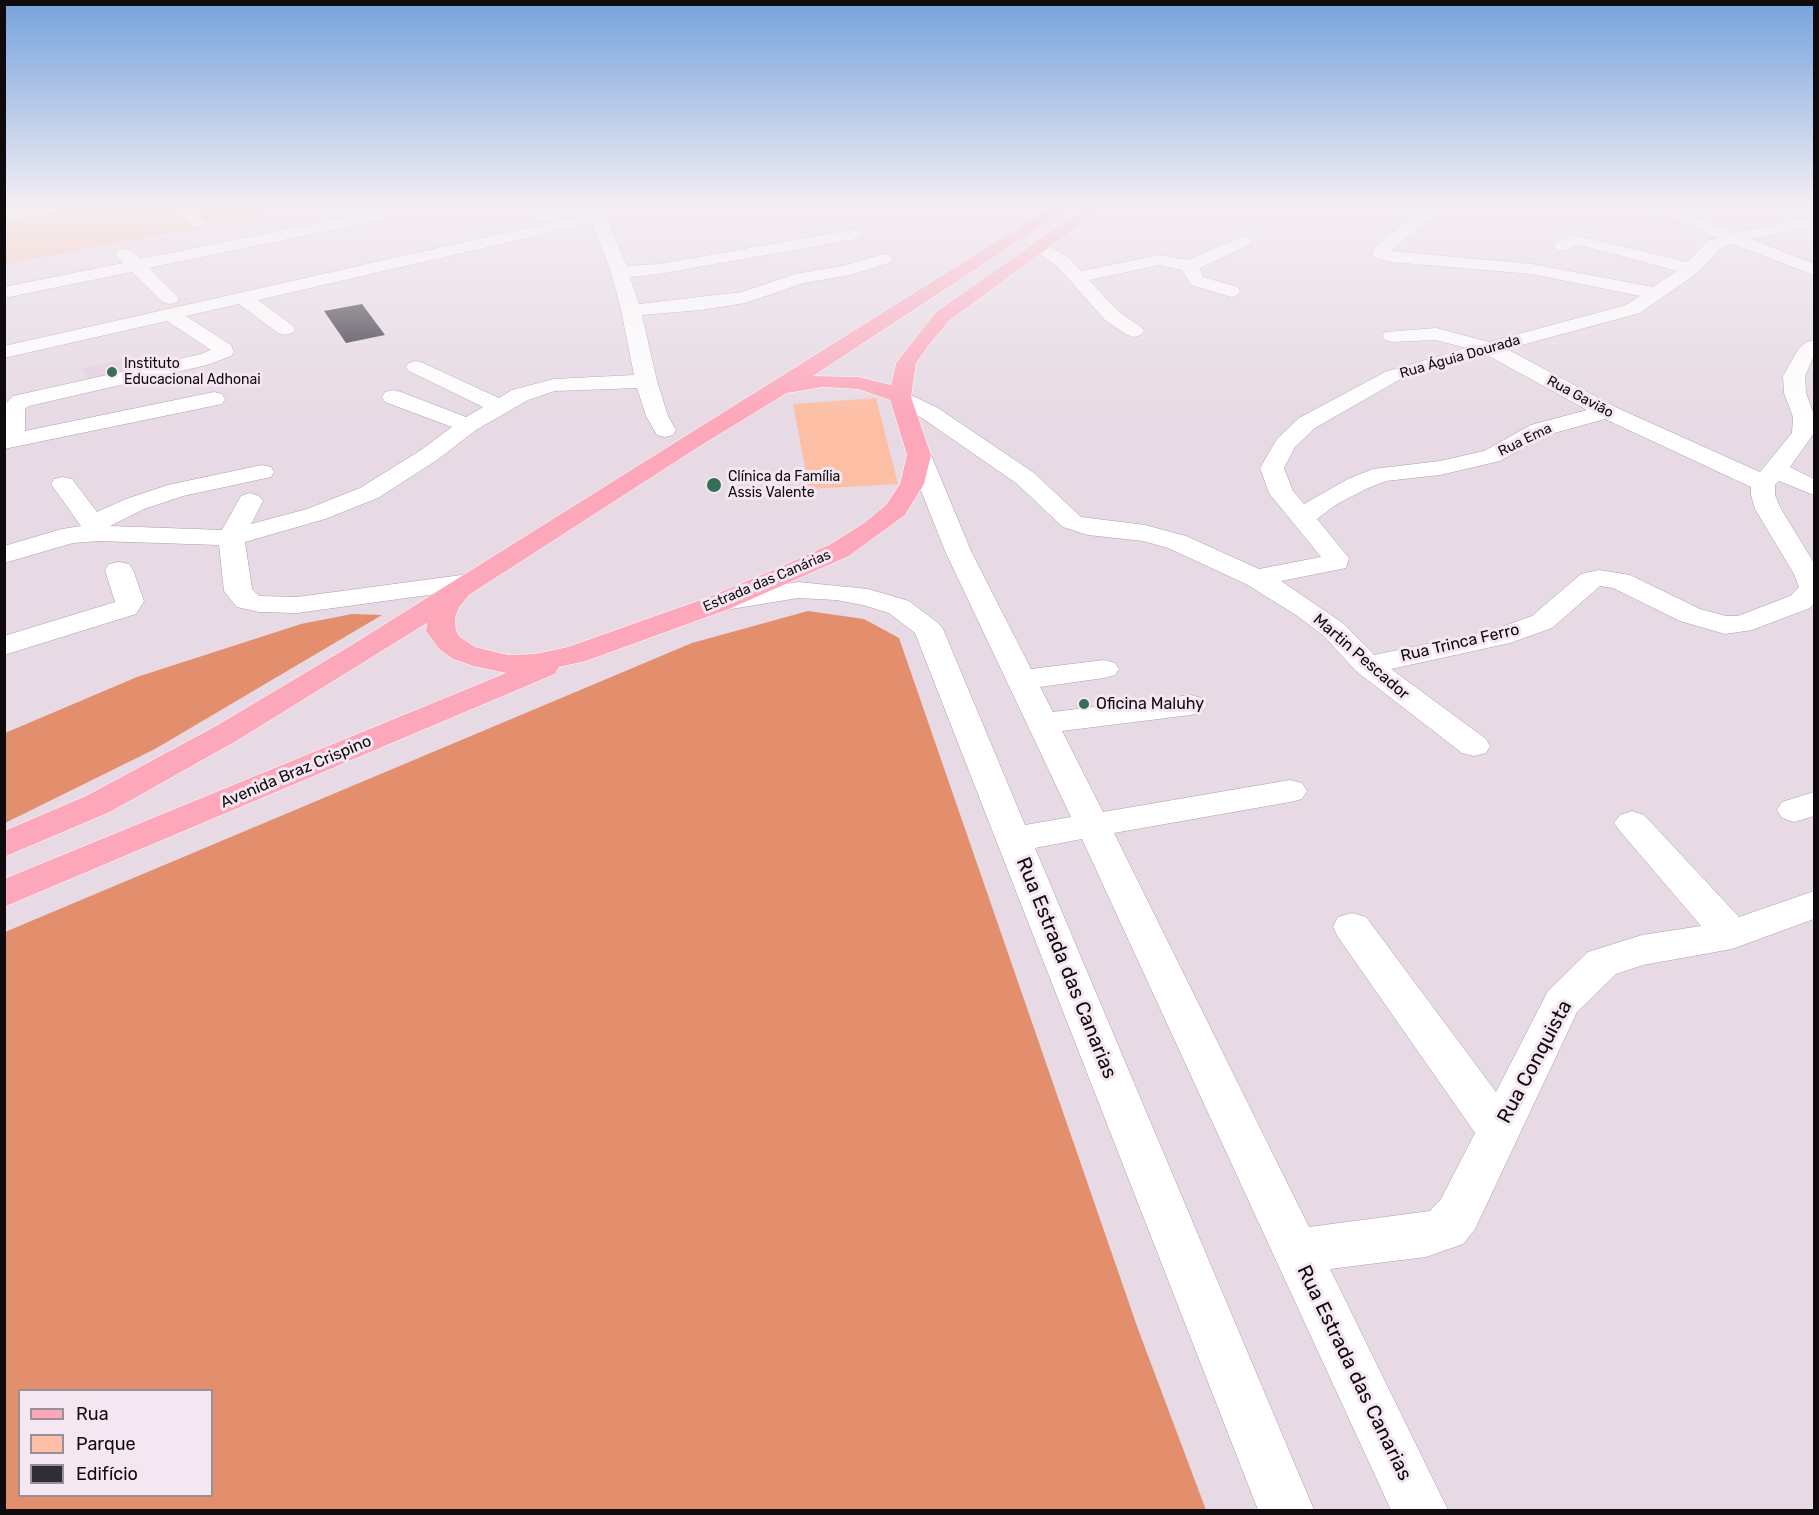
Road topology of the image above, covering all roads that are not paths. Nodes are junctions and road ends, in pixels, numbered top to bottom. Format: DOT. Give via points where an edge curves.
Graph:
graph roads {
  1 [pos="83,277"];
  2 [pos="144,277"];
  3 [pos="332,277"];
  4 [pos="621,277"];
  5 [pos="809,277"];
  6 [pos="954,277"];
  7 [pos="996,277"];
  8 [pos="1077,277"];
  9 [pos="1193,277"];
  10 [pos="1573,277"];
  11 [pos="1679,277"];
  12 [pos="1231,291"];
  13 [pos="1654,292"];
  14 [pos="4,293"];
  15 [pos="242,297"];
  16 [pos="169,305"];
  17 [pos="631,310"];
  18 [pos="285,328"];
  19 [pos="1134,331"];
  20 [pos="1392,336"];
  21 [pos="1815,346"];
  22 [pos="1489,348"];
  23 [pos="4,352"];
  24 [pos="416,367"];
  25 [pos="646,381"];
  26 [pos="774,392"];
  27 [pos="900,397"];
  28 [pos="393,398"];
  29 [pos="214,399"];
  30 [pos="501,406"];
  31 [pos="1607,412"];
  32 [pos="468,425"];
  33 [pos="665,430"];
  34 [pos="9,441"];
  35 [pos="919,455"];
  36 [pos="262,472"];
  37 [pos="1769,477"];
  38 [pos="63,484"];
  39 [pos="1815,488"];
  40 [pos="250,501"];
  41 [pos="1301,518"];
  42 [pos="96,528"];
  43 [pos="231,538"];
  44 [pos="4,555"];
  45 [pos="118,570"];
  46 [pos="1256,578"];
  47 [pos="464,586"];
  48 [pos="719,603"];
  49 [pos="4,646"];
  50 [pos="587,650"];
  51 [pos="1367,665"];
  52 [pos="1104,669"];
  53 [pos="1021,680"];
  54 [pos="1191,705"];
  55 [pos="1042,723"];
  56 [pos="1474,746"];
  57 [pos="1290,791"];
  58 [pos="1632,823"];
  59 [pos="1093,826"];
  60 [pos="1014,839"];
  61 [pos="4,845"];
  62 [pos="4,894"];
  63 [pos="1815,905"];
  64 [pos="1352,927"];
  65 [pos="1732,934"];
  66 [pos="1499,1131"];
  67 [pos="1296,1251"];
  68 [pos="1286,1510"];
  69 [pos="1420,1510"];
  1 -- 14 [label="street"];
  2 -- 16 [label="street"];
  3 -- 15 [label="street"];
  4 -- 17 [label="street"];
  5 -- 17 [label="street" via="745,297"];
  6 -- 26 [label="main road"];
  7 -- 27 [label="main road" via="943,316 906,363"];
  8 -- 19 [label="street" via="1112,316"];
  9 -- 12 [label="street"];
  10 -- 13 [label="street"];
  11 -- 13 [label="street, Rua Águia Dourada"];
  13 -- 22 [label="street, Rua Águia Dourada" via="1633,309"];
  15 -- 16 [label="street"];
  15 -- 18 [label="street"];
  16 -- 23 [label="street"];
  16 -- 34 [label="street" via="224,352 21,401 14,407"];
  17 -- 25 [label="street"];
  20 -- 22 [label="street, Rua Gavião" via="1436,334"];
  21 -- 37 [label="street" via="1806,352 1794,376 1795,393 1804,417 1803,433"];
  22 -- 31 [label="street, Rua Gavião"];
  22 -- 41 [label="street, Rua Águia Dourada" via="1392,376 1307,423 1285,444 1272,468 1281,493"];
  24 -- 30 [label="street"];
  25 -- 30 [label="street" via="554,385 520,395"];
  25 -- 33 [label="street"];
  26 -- 27 [label="main road" via="806,383 841,381 875,386"];
  26 -- 47 [label="main road"];
  27 -- 35 [label="main road"];
  27 -- 46 [label="street, Martin Pescador" via="930,412 1008,465 1072,522 1177,542"];
  28 -- 32 [label="street"];
  29 -- 34 [label="street"];
  30 -- 32 [label="street"];
  31 -- 37 [label="street, Rua Gavião"];
  31 -- 41 [label="street, Rua Ema" via="1539,430 1492,456 1440,468 1382,474 1328,499"];
  32 -- 43 [label="street" via="369,493 316,514"];
  35 -- 48 [label="main road, Estrada das Canárias" via="912,484 896,510 873,528 840,550"];
  35 -- 53 [label="street, Rua Estrada das Canarias" via="958,551"];
  36 -- 42 [label="street" via="169,492 135,504"];
  37 -- 39 [label="street, Rua Gavião"];
  37 -- 51 [label="street, Rua Trinca Ferro" via="1763,495 1768,509 1813,588 1800,602 1742,624 1725,625 1690,615 1620,581 1599,578 1591,580 1542,622 1500,638"];
  38 -- 42 [label="street"];
  40 -- 43 [label="street"];
  41 -- 46 [label="street, Rua Águia Dourada" via="1336,562"];
  42 -- 43 [label="street"];
  42 -- 44 [label="street"];
  43 -- 47 [label="street" via="237,591 247,601 259,604 297,604"];
  45 -- 49 [label="street" via="130,601 126,608"];
  46 -- 51 [label="street, Martin Pescador" via="1334,630"];
  47 -- 50 [label="main road" via="447,603 441,617 441,630 449,643 464,653 508,664 549,661"];
  47 -- 61 [label="main road" via="158,772 98,804"];
  48 -- 50 [label="main road, Estrada das Canárias"];
  48 -- 60 [label="street, Rua Estrada das Canarias" via="798,590 836,592 899,607 928,629"];
  50 -- 62 [label="main road, Avenida Braz Crispino"];
  51 -- 56 [label="street, Martin Pescador"];
  52 -- 53 [label="street"];
  53 -- 55 [label="street, Rua Estrada das Canarias"];
  54 -- 55 [label="street"];
  55 -- 59 [label="street, Rua Estrada das Canarias"];
  57 -- 59 [label="street"];
  58 -- 65 [label="street"];
  59 -- 60 [label="street"];
  59 -- 67 [label="street, Rua Estrada das Canarias"];
  60 -- 68 [label="street, Rua Estrada das Canarias"];
  63 -- 65 [label="street, Rua Conquista"];
  64 -- 66 [label="street"];
  65 -- 66 [label="street, Rua Conquista" via="1642,950 1602,963 1562,1002"];
  66 -- 67 [label="street, Rua Conquista" via="1458,1214 1446,1228 1426,1235"];
  67 -- 69 [label="street, Rua Estrada das Canarias"];
}
